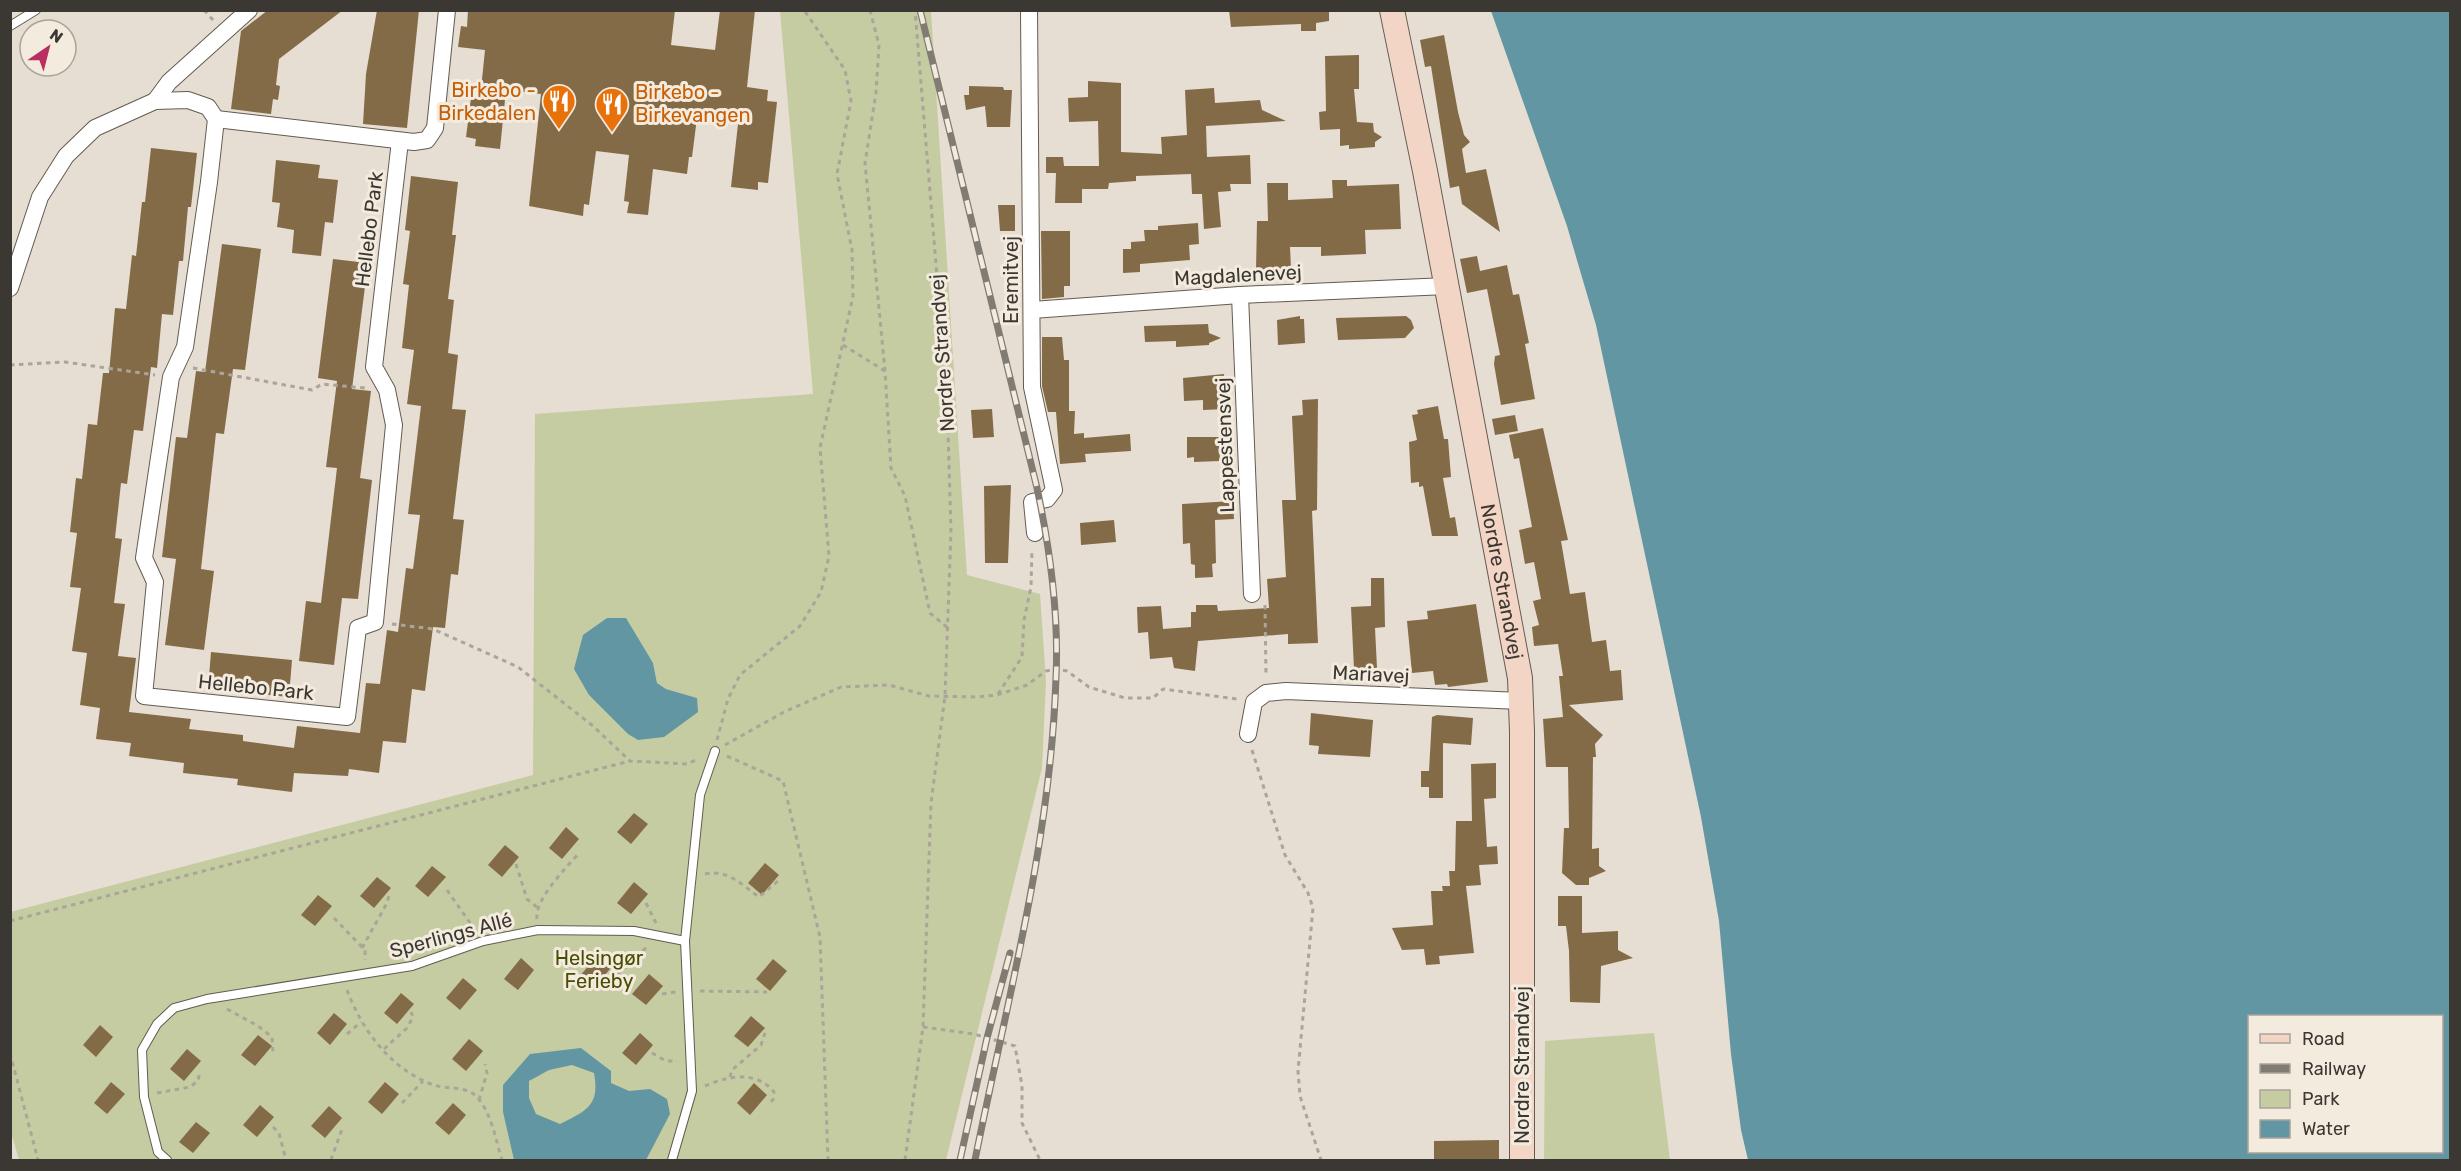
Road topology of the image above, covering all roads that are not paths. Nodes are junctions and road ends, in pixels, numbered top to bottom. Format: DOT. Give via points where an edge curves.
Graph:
graph roads {
  1 [pos="36,10"];
  2 [pos="249,10"];
  3 [pos="447,10"];
  4 [pos="1029,10"];
  5 [pos="1392,10"];
  6 [pos="10,26"];
  7 [pos="155,101"];
  8 [pos="216,119"];
  9 [pos="400,141"];
  10 [pos="1447,286"];
  11 [pos="10,288"];
  12 [pos="1240,295"];
  13 [pos="1032,310"];
  14 [pos="1035,533"];
  15 [pos="1252,594"];
  16 [pos="1521,701"];
  17 [pos="1248,734"];
  18 [pos="715,751"];
  19 [pos="685,941"];
  20 [pos="167,1161"];
  21 [pos="672,1161"];
  22 [pos="1522,1161"];
  1 -- 6 [label="lane"];
  2 -- 7 [label="street" via="169,82"];
  3 -- 9 [label="street" via="435,128 427,140"];
  4 -- 13 [label="street, Eremitvej"];
  5 -- 10 [label="main road, Nordre Strandvej"];
  7 -- 8 [label="street" via="200,102"];
  7 -- 11 [label="street" via="95,128 66,156 40,198"];
  8 -- 9 [label="street"];
  8 -- 9 [label="street, Hellebo Park" via="184,347 173,371 144,558 155,582 144,696 346,717 358,628 375,622 394,425 387,390 374,367"];
  10 -- 12 [label="street, Magdalenevej"];
  10 -- 16 [label="main road, Nordre Strandvej" via="1513,635"];
  12 -- 13 [label="street, Magdalenevej"];
  12 -- 15 [label="street, Lappestensvej"];
  13 -- 14 [label="street, Eremitvej" via="1032,387 1054,490 1047,499 1032,502"];
  16 -- 17 [label="street, Mariavej" via="1310,692 1260,698"];
  16 -- 22 [label="main road, Nordre Strandvej"];
  18 -- 19 [label="lane" via="700,795"];
  19 -- 20 [label="lane, Sperlings Allé" via="634,931 538,930 483,941 412,966 207,999 174,1008 157,1024 142,1050 144,1097 158,1152"];
  19 -- 21 [label="lane" via="692,1091"];
}
